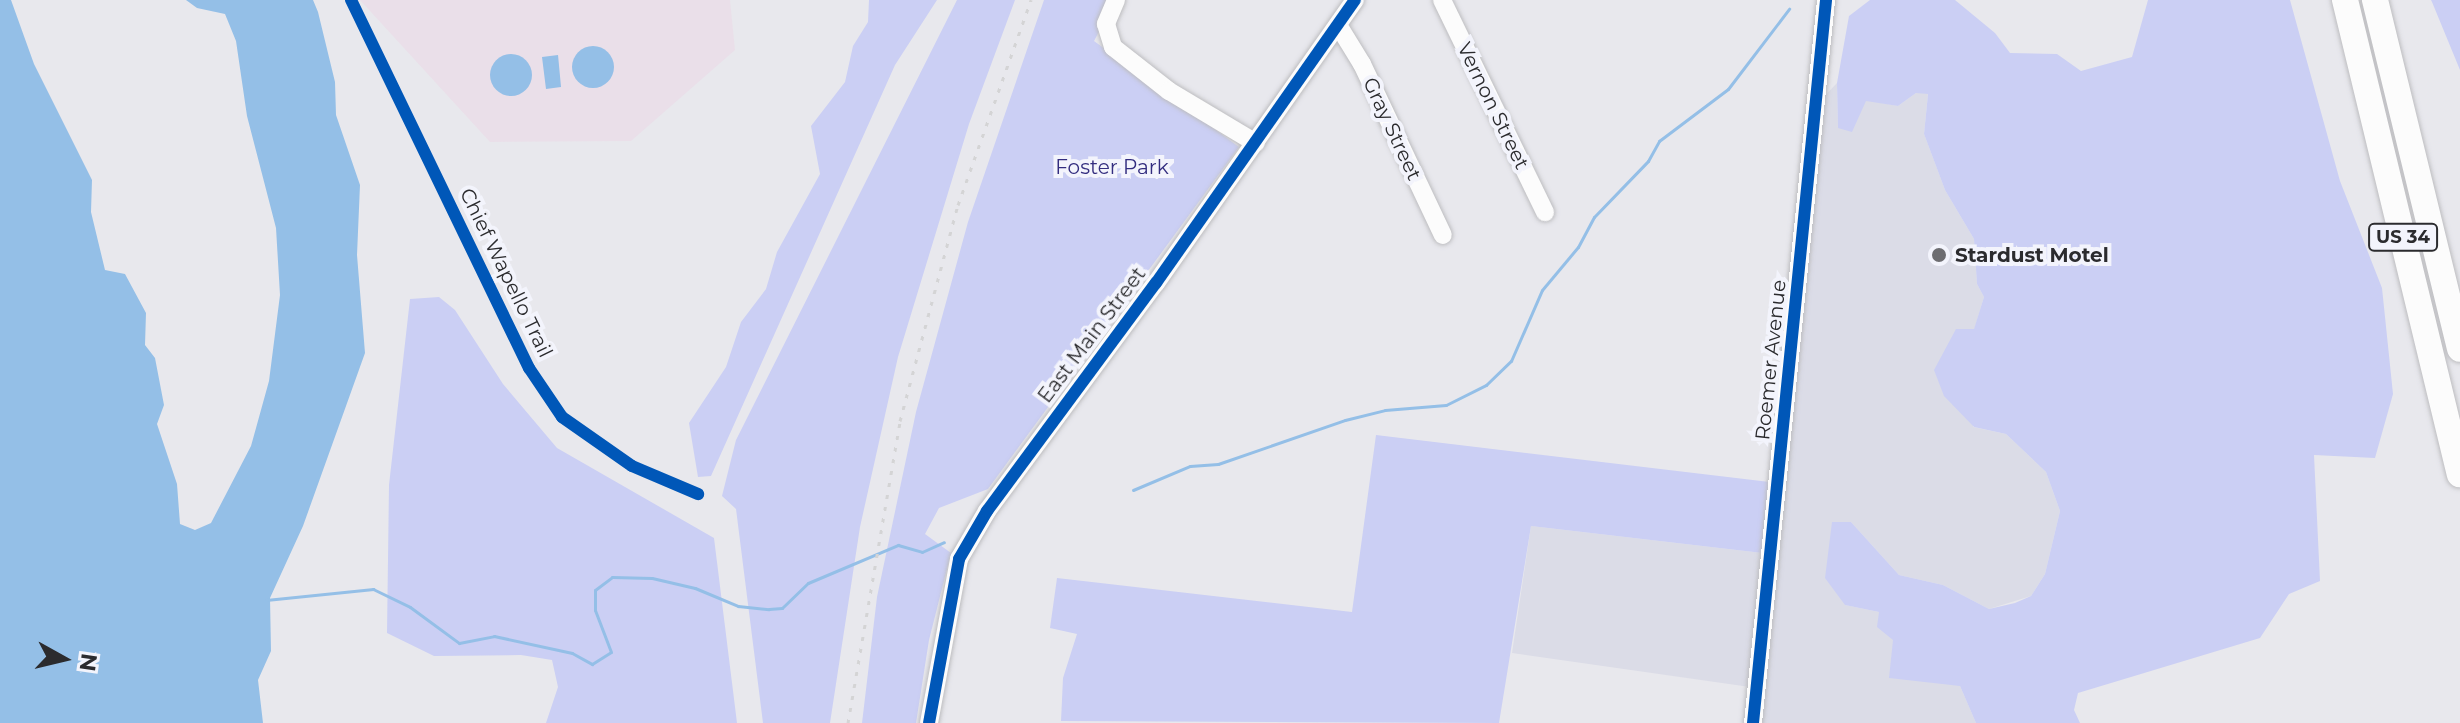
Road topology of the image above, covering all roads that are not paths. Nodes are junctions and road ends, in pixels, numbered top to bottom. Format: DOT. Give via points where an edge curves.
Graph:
graph roads {
  1 [pos="1116,0"];
  2 [pos="1355,0"];
  3 [pos="1442,0"];
  4 [pos="1826,0"];
  5 [pos="2345,0"];
  6 [pos="2375,0"];
  7 [pos="1338,25"];
  8 [pos="1256,143"];
  9 [pos="1545,212"];
  10 [pos="1443,235"];
  11 [pos="2460,349"];
  12 [pos="2460,474"];
  13 [pos="929,723"];
  14 [pos="1753,723"];
  1 -- 8 [label="street" via="1106,24 1113,47 1134,66"];
  2 -- 7 [label="street, East Main Street"];
  3 -- 9 [label="street, Vernon Street"];
  4 -- 14 [label="street, Roemer Avenue"];
  5 -- 12 [label="highway, US 34"];
  6 -- 11 [label="highway, US 34"];
  7 -- 8 [label="street, East Main Street"];
  7 -- 10 [label="street, Gray Street" via="1362,64"];
  8 -- 13 [label="street, East Main Street" via="987,511 959,559"];
}
